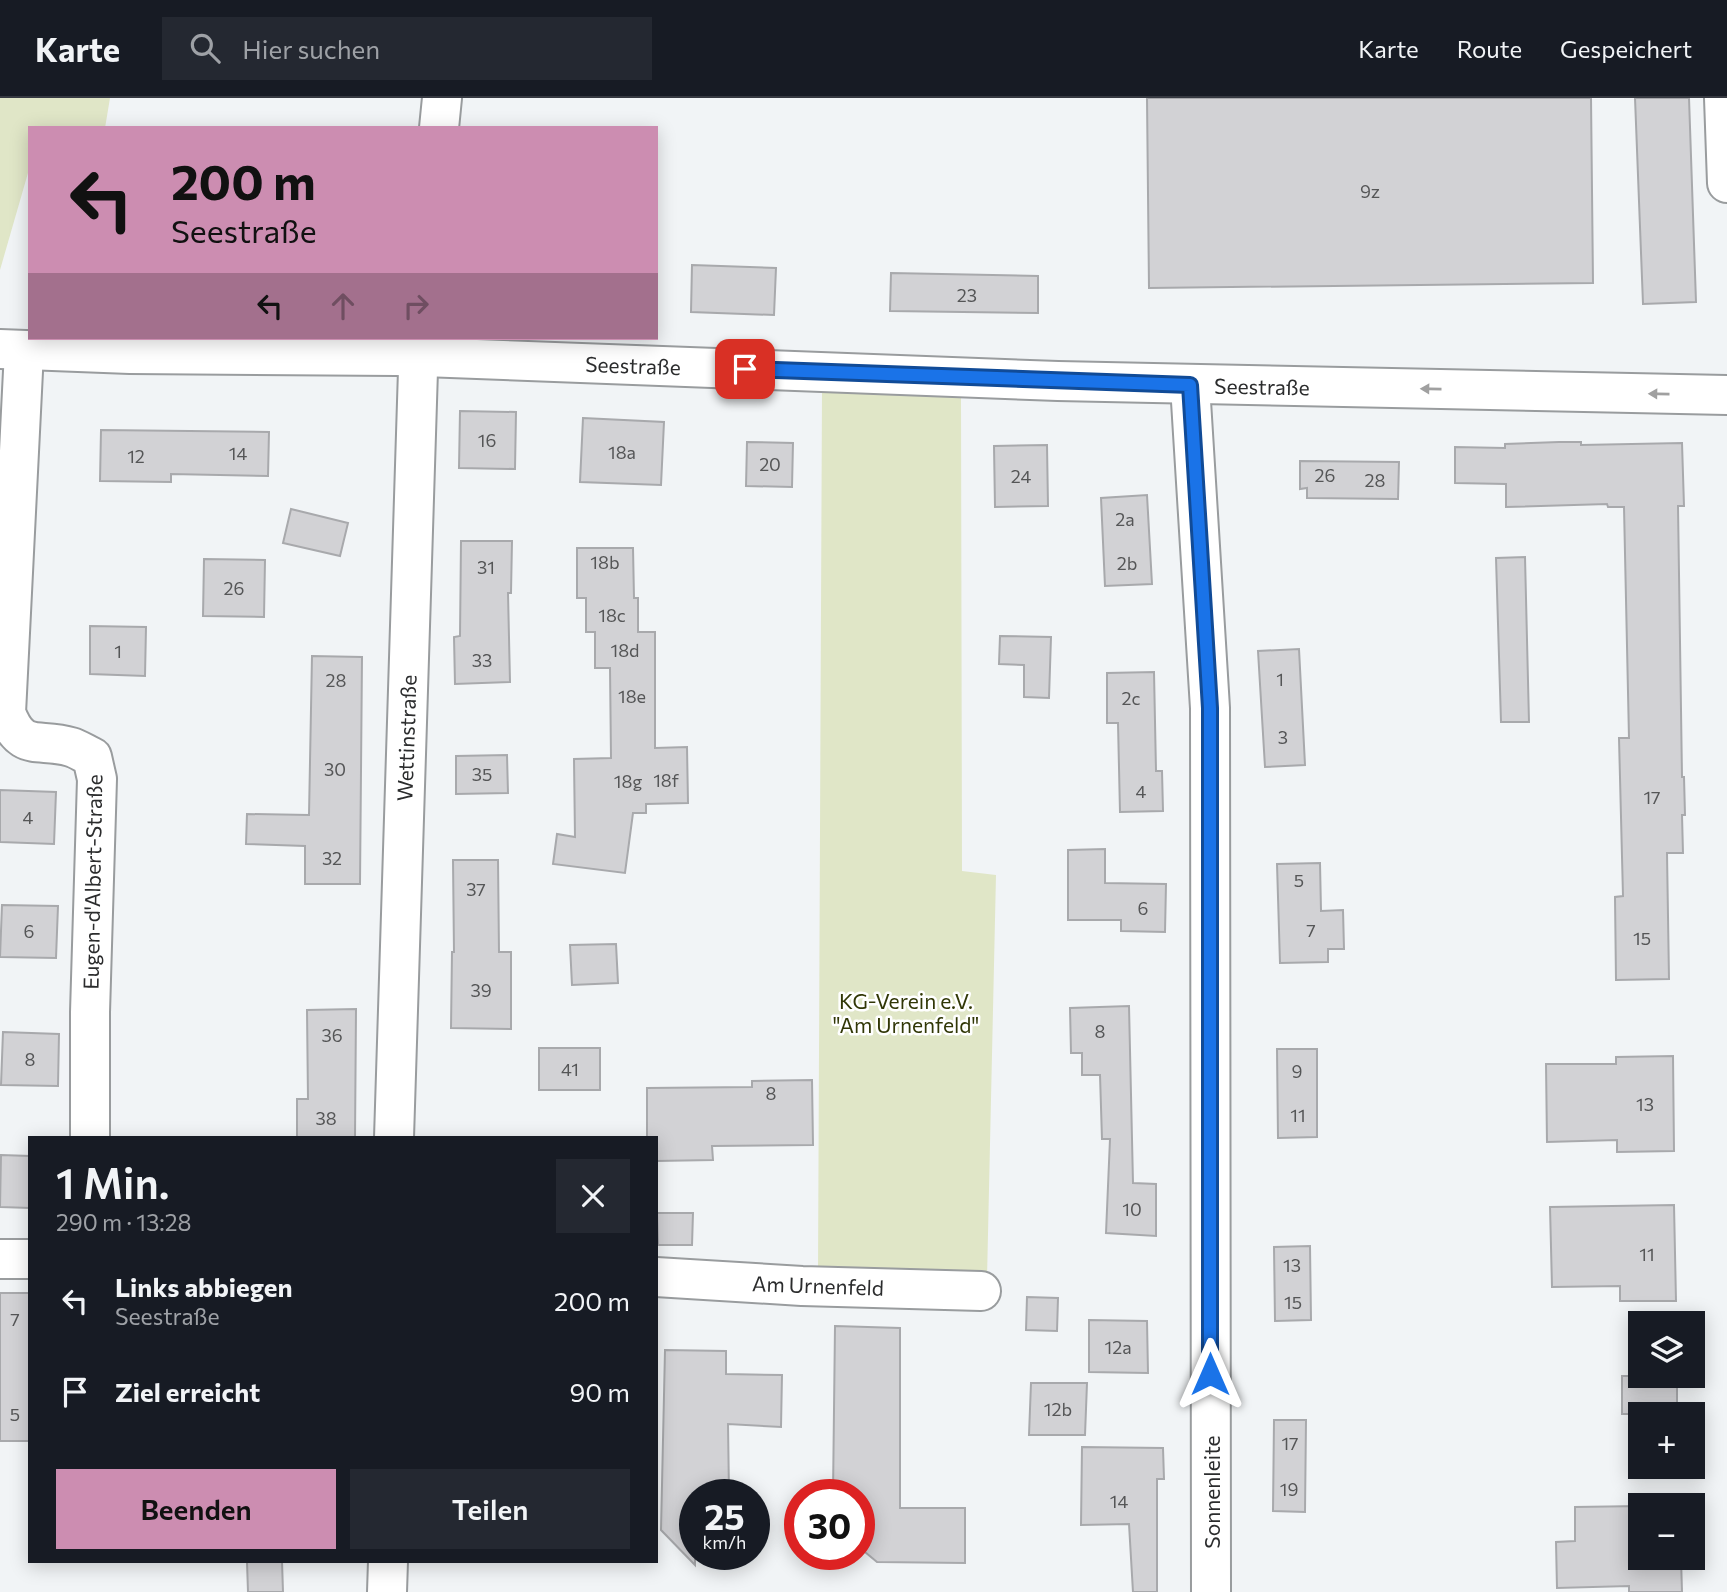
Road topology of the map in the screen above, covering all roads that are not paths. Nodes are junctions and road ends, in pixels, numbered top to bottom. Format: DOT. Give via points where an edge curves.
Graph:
graph roads {
  1 [pos="442,98"];
  2 [pos="1724,98"];
  3 [pos="439,126"];
  4 [pos="1727,183"];
  5 [pos="418,347"];
  6 [pos="12,350"];
  7 [pos="1190,385"];
  8 [pos="1727,395"];
  9 [pos="90,1136"];
  10 [pos="394,1136"];
  11 [pos="0,1259"];
  12 [pos="28,1259"];
  13 [pos="658,1277"];
  14 [pos="981,1291"];
  15 [pos="388,1563"];
  16 [pos="387,1592"];
  17 [pos="1211,1592"];
  1 -- 3 [label="street"];
  2 -- 4 [label="street"];
  5 -- 6 [label="street, Seestraße" via="130,354"];
  5 -- 7 [label="street, Seestraße"];
  5 -- 10 [label="street, Wettinstraße"];
  6 -- 9 [label="street, Eugen-d'Albert-Straße" via="6,713 13,732 29,741 71,747 92,757 97,779"];
  8 -- 7 [label="street, Seestraße, one-way"];
  7 -- 17 [label="street, Sonnenleite" via="1210,708"];
  11 -- 12 [label="street"];
  13 -- 14 [label="street, Am Urnenfeld"];
  15 -- 16 [label="street"];
}
